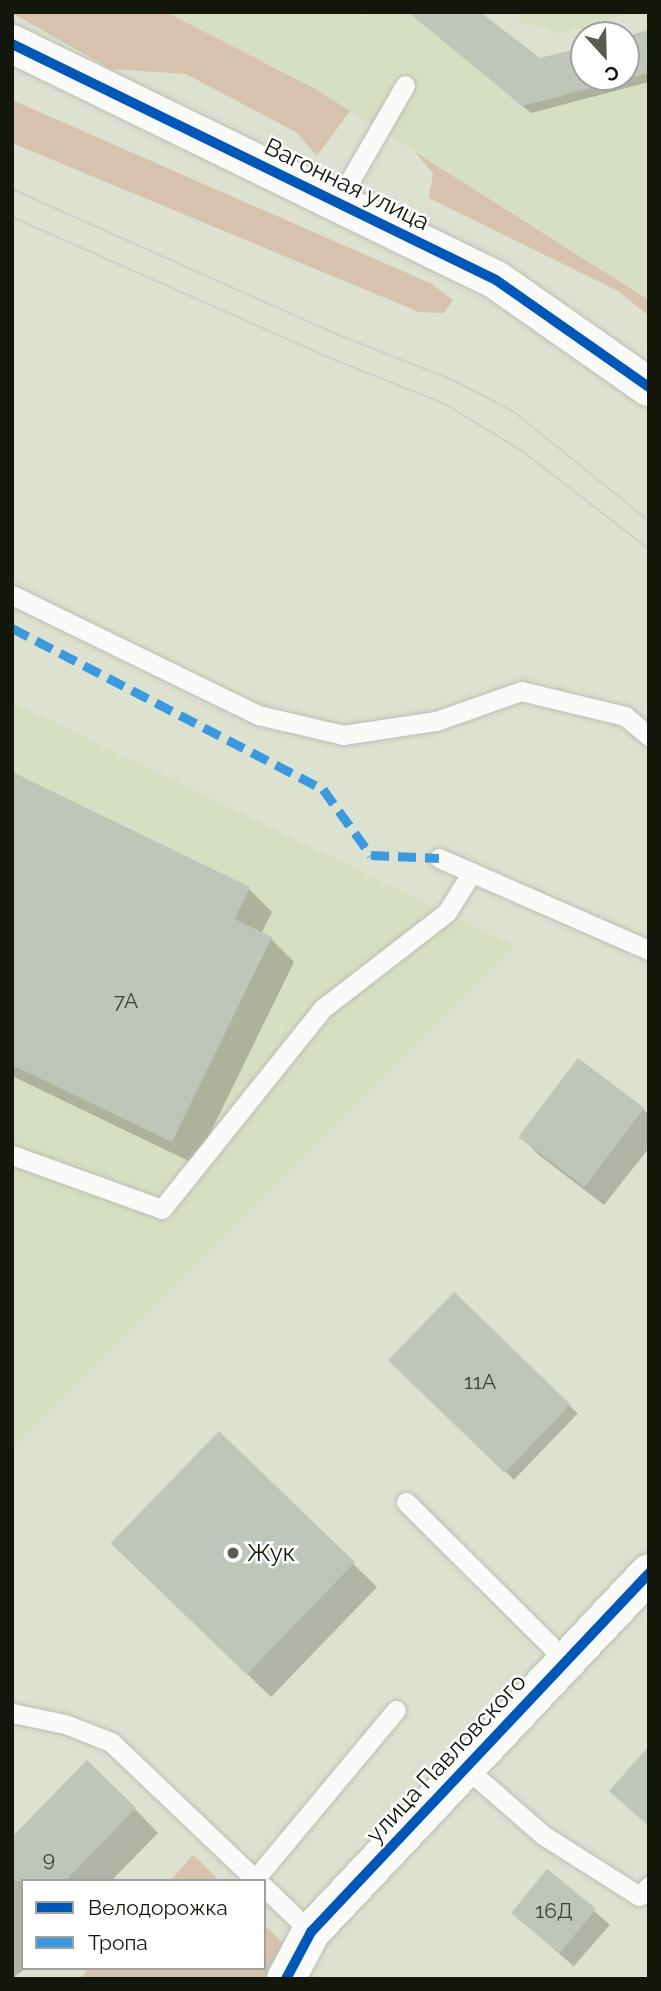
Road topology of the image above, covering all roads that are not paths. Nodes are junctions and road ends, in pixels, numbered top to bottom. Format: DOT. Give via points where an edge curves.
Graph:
graph roads {
  1 [pos="12,44"];
  2 [pos="405,85"];
  3 [pos="337,203"];
  4 [pos="649,387"];
  5 [pos="12,595"];
  6 [pos="649,736"];
  7 [pos="439,858"];
  8 [pos="472,872"];
  9 [pos="649,950"];
  10 [pos="12,1155"];
  11 [pos="406,1502"];
  12 [pos="649,1573"];
  13 [pos="566,1661"];
  14 [pos="397,1710"];
  15 [pos="12,1713"];
  16 [pos="466,1768"];
  17 [pos="256,1879"];
  18 [pos="261,1879"];
  19 [pos="649,1886"];
  20 [pos="266,1889"];
  21 [pos="311,1932"];
  22 [pos="285,1979"];
  1 -- 3 [label="street, Вагонная улица"];
  2 -- 3 [label="lane"];
  3 -- 4 [label="street, Вагонная улица" via="496,281"];
  5 -- 6 [label="lane" via="258,715 344,735 436,721 521,691 625,716"];
  7 -- 8 [label="lane"];
  8 -- 9 [label="lane"];
  8 -- 10 [label="lane" via="447,912 322,1009 162,1209"];
  11 -- 13 [label="lane"];
  12 -- 13 [label="street, улица Павловского"];
  13 -- 16 [label="street, улица Павловского"];
  14 -- 18 [label="lane"];
  15 -- 17 [label="lane" via="65,1724 111,1742"];
  16 -- 19 [label="lane" via="543,1835 639,1896"];
  16 -- 21 [label="street, улица Павловского"];
  20 -- 21 [label="lane"];
  21 -- 22 [label="street, улица Павловского"];
}
